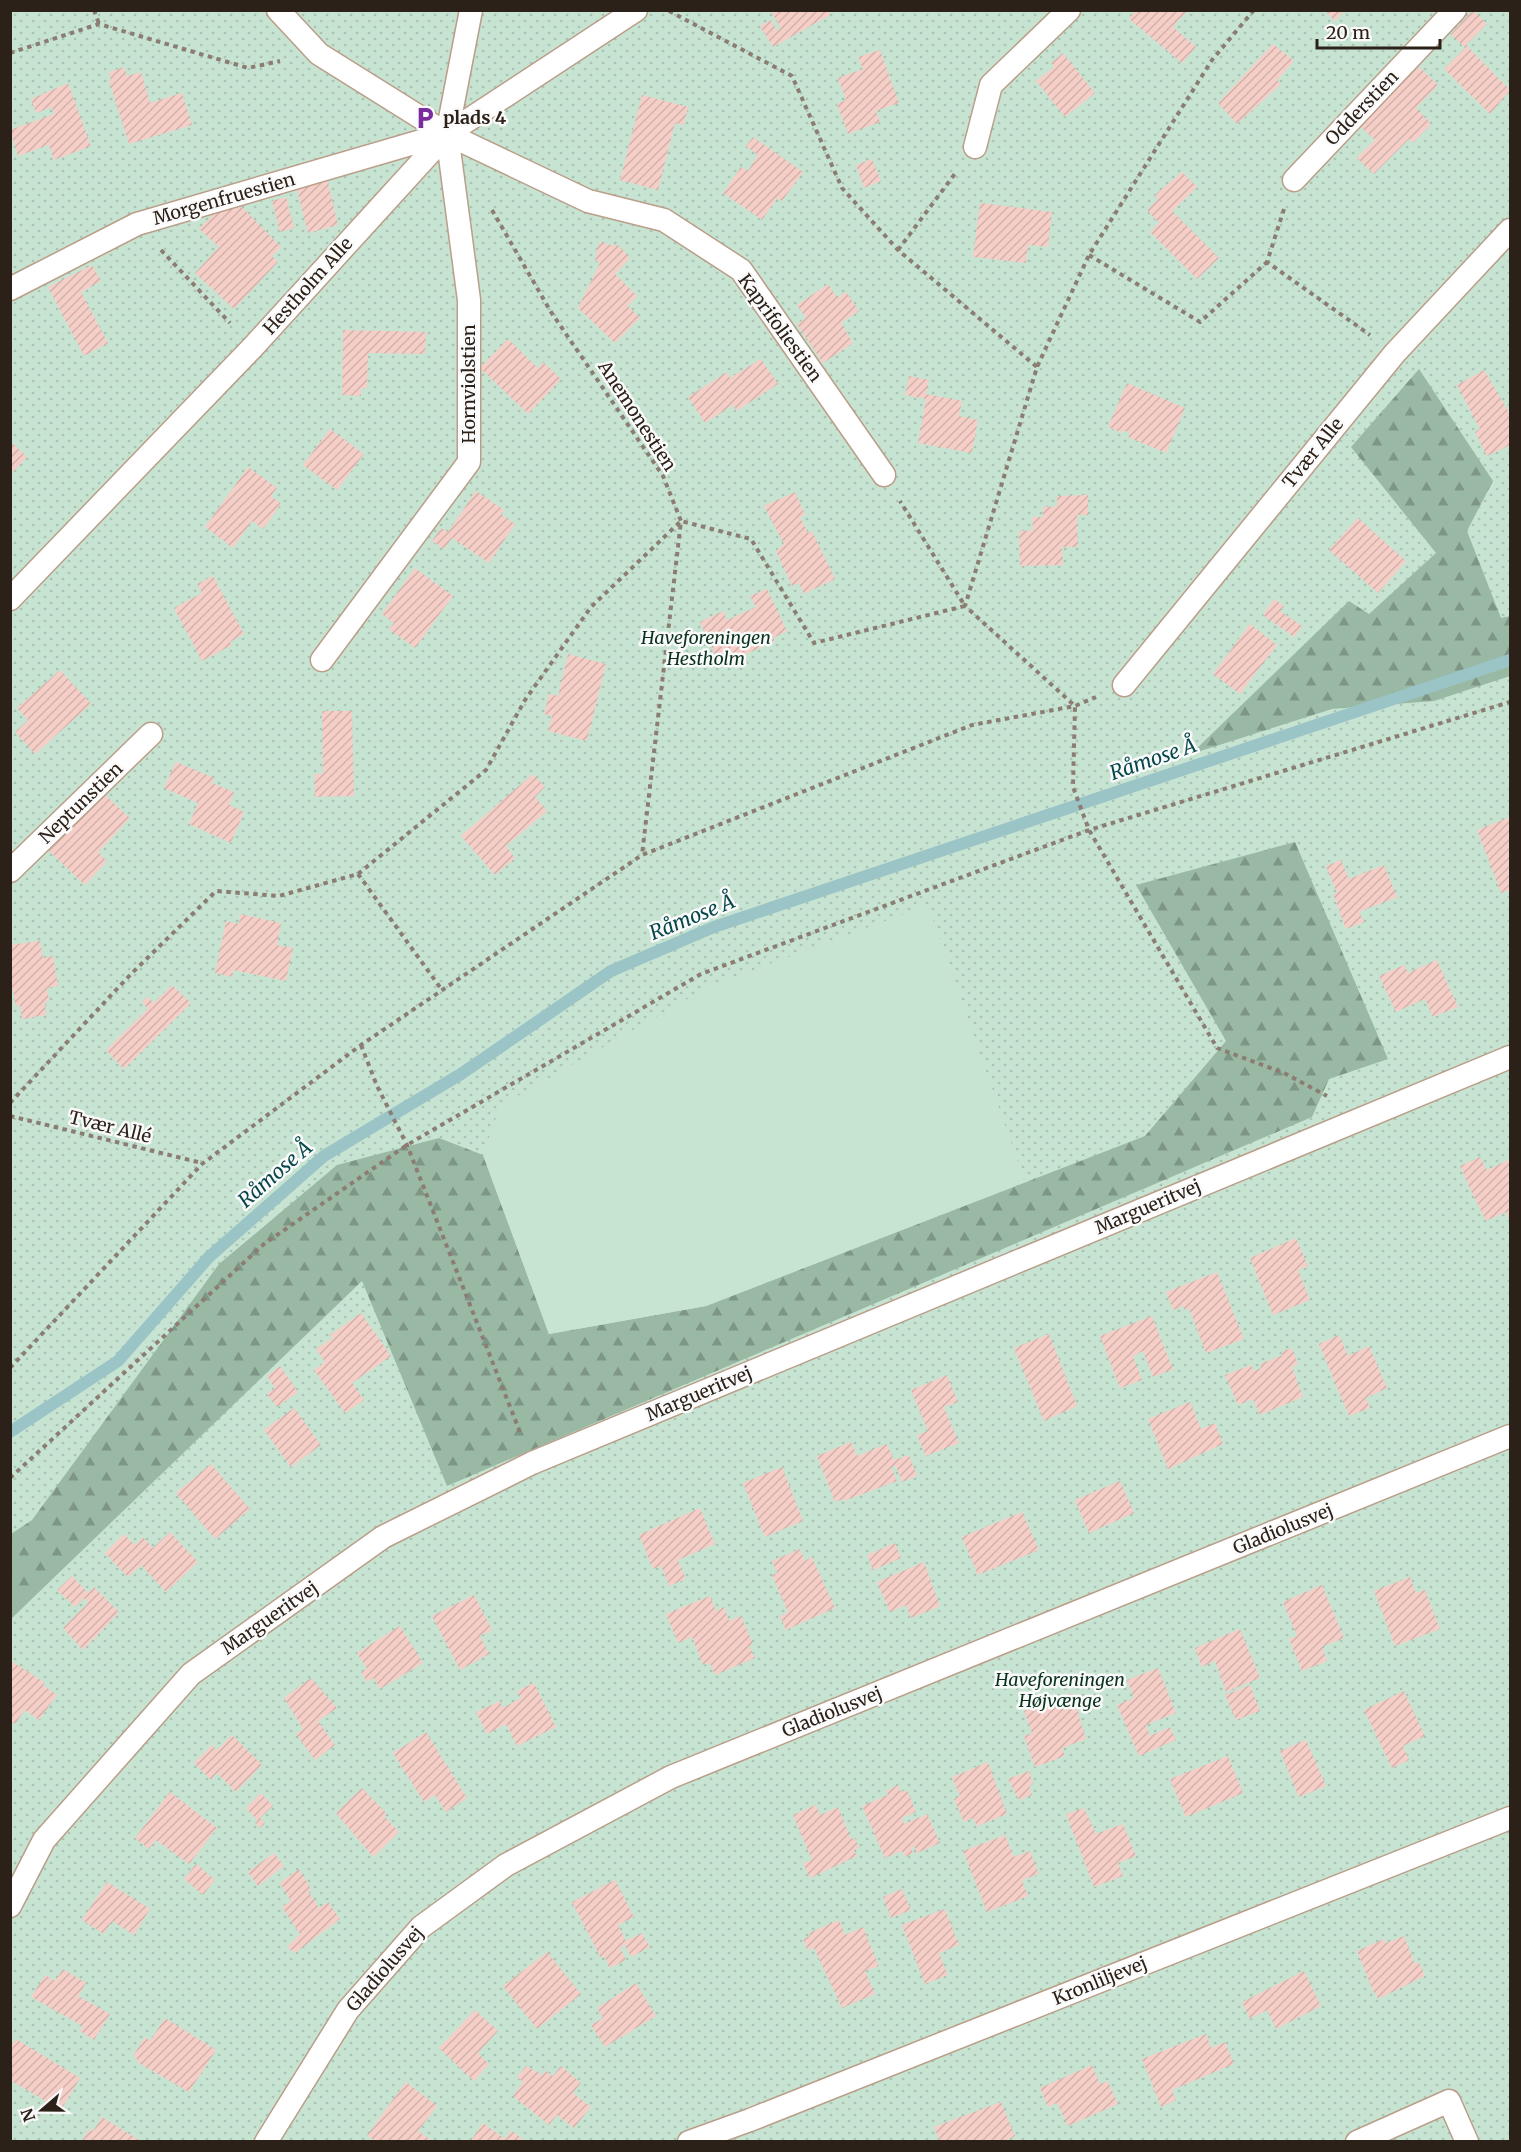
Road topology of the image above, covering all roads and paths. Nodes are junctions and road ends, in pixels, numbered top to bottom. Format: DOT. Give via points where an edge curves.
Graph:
graph roads {
  1 [pos="94,10"];
  2 [pos="278,10"];
  3 [pos="471,10"];
  4 [pos="636,10"];
  5 [pos="667,10"];
  6 [pos="1069,10"];
  7 [pos="1254,10"];
  8 [pos="1455,10"];
  9 [pos="99,24"];
  10 [pos="10,53"];
  11 [pos="319,54"];
  12 [pos="447,134"];
  13 [pos="975,147"];
  14 [pos="1293,180"];
  15 [pos="487,203"];
  16 [pos="137,224"];
  17 [pos="1510,230"];
  18 [pos="898,250"];
  19 [pos="1089,255"];
  20 [pos="1267,262"];
  21 [pos="10,289"];
  22 [pos="253,347"];
  23 [pos="1395,353"];
  24 [pos="1037,367"];
  25 [pos="884,475"];
  26 [pos="681,521"];
  27 [pos="10,599"];
  28 [pos="965,606"];
  29 [pos="322,660"];
  30 [pos="1124,685"];
  31 [pos="1510,702"];
  32 [pos="1075,706"];
  33 [pos="151,734"];
  34 [pos="1089,830"];
  35 [pos="642,855"];
  36 [pos="10,871"];
  37 [pos="358,874"];
  38 [pos="442,990"];
  39 [pos="361,1045"];
  40 [pos="1510,1057"];
  41 [pos="10,1103"];
  42 [pos="10,1116"];
  43 [pos="1365,1116"];
  44 [pos="407,1145"];
  45 [pos="202,1164"];
  46 [pos="10,1368"];
  47 [pos="1505,1438"];
  48 [pos="532,1463"];
  49 [pos="10,1478"];
  50 [pos="1510,1818"];
  51 [pos="10,1906"];
  52 [pos="266,2142"];
  53 [pos="689,2142"];
  54 [pos="1357,2142"];
  55 [pos="1467,2142"];
  1 -- 9 [label="path"];
  2 -- 11 [label="lane, Kaprifoliestien"];
  3 -- 12 [label="lane"];
  4 -- 12 [label="lane, Hestholm Alle"];
  5 -- 18 [label="path" via="792,76 842,188"];
  6 -- 13 [label="lane" via="992,85"];
  7 -- 19 [label="path" via="1212,60"];
  8 -- 14 [label="lane, Odderstien"];
  9 -- 10 [label="path"];
  9 -- 11 [label="path" via="248,68"];
  11 -- 12 [label="lane, Kaprifoliestien"];
  12 -- 16 [label="lane, Morgenfruestien"];
  12 -- 22 [label="lane, Hestholm Alle"];
  12 -- 25 [label="lane, Kaprifoliestien" via="588,201 664,220 741,270"];
  12 -- 29 [label="lane, Hornviolstien" via="469,300 469,462"];
  13 -- 18 [label="path"];
  14 -- 20 [label="path"];
  15 -- 26 [label="path, Anemonestien" via="551,312 663,476"];
  16 -- 21 [label="lane, Morgenfruestien"];
  16 -- 22 [label="path"];
  17 -- 23 [label="lane, Tvær Alle"];
  18 -- 24 [label="path"];
  19 -- 20 [label="path" via="1200,322"];
  19 -- 24 [label="path"];
  20 -- 23 [label="path"];
  22 -- 27 [label="lane, Hestholm Alle"];
  23 -- 30 [label="lane, Tvær Alle"];
  24 -- 28 [label="path"];
  25 -- 28 [label="path"];
  26 -- 28 [label="path" via="751,539 814,643"];
  26 -- 35 [label="path, Anemonestien"];
  26 -- 37 [label="path" via="591,607 525,700 486,770"];
  28 -- 32 [label="path"];
  30 -- 32 [label="path"];
  31 -- 34 [label="path"];
  32 -- 34 [label="path" via="1073,788"];
  32 -- 35 [label="path" via="972,725"];
  33 -- 36 [label="lane, Neptunstien"];
  34 -- 43 [label="path" via="1217,1048 1284,1073"];
  34 -- 44 [label="path" via="701,974"];
  35 -- 38 [label="path"];
  37 -- 38 [label="path"];
  37 -- 41 [label="path" via="279,896 216,891 131,974"];
  38 -- 39 [label="path"];
  39 -- 44 [label="path"];
  39 -- 45 [label="path"];
  40 -- 43 [label="lane, Margueritvej"];
  42 -- 45 [label="path, Tvær Allé"];
  43 -- 48 [label="lane, Margueritvej"];
  44 -- 48 [label="path"];
  44 -- 49 [label="path" via="264,1244"];
  45 -- 46 [label="path"];
  47 -- 52 [label="lane, Gladiolusvej" via="671,1777 506,1865 421,1927 348,2010"];
  48 -- 51 [label="lane, Margueritvej" via="383,1537 190,1674 44,1840"];
  50 -- 53 [label="lane, Kronliljevej"];
  54 -- 55 [label="lane" via="1449,2101"];
}
